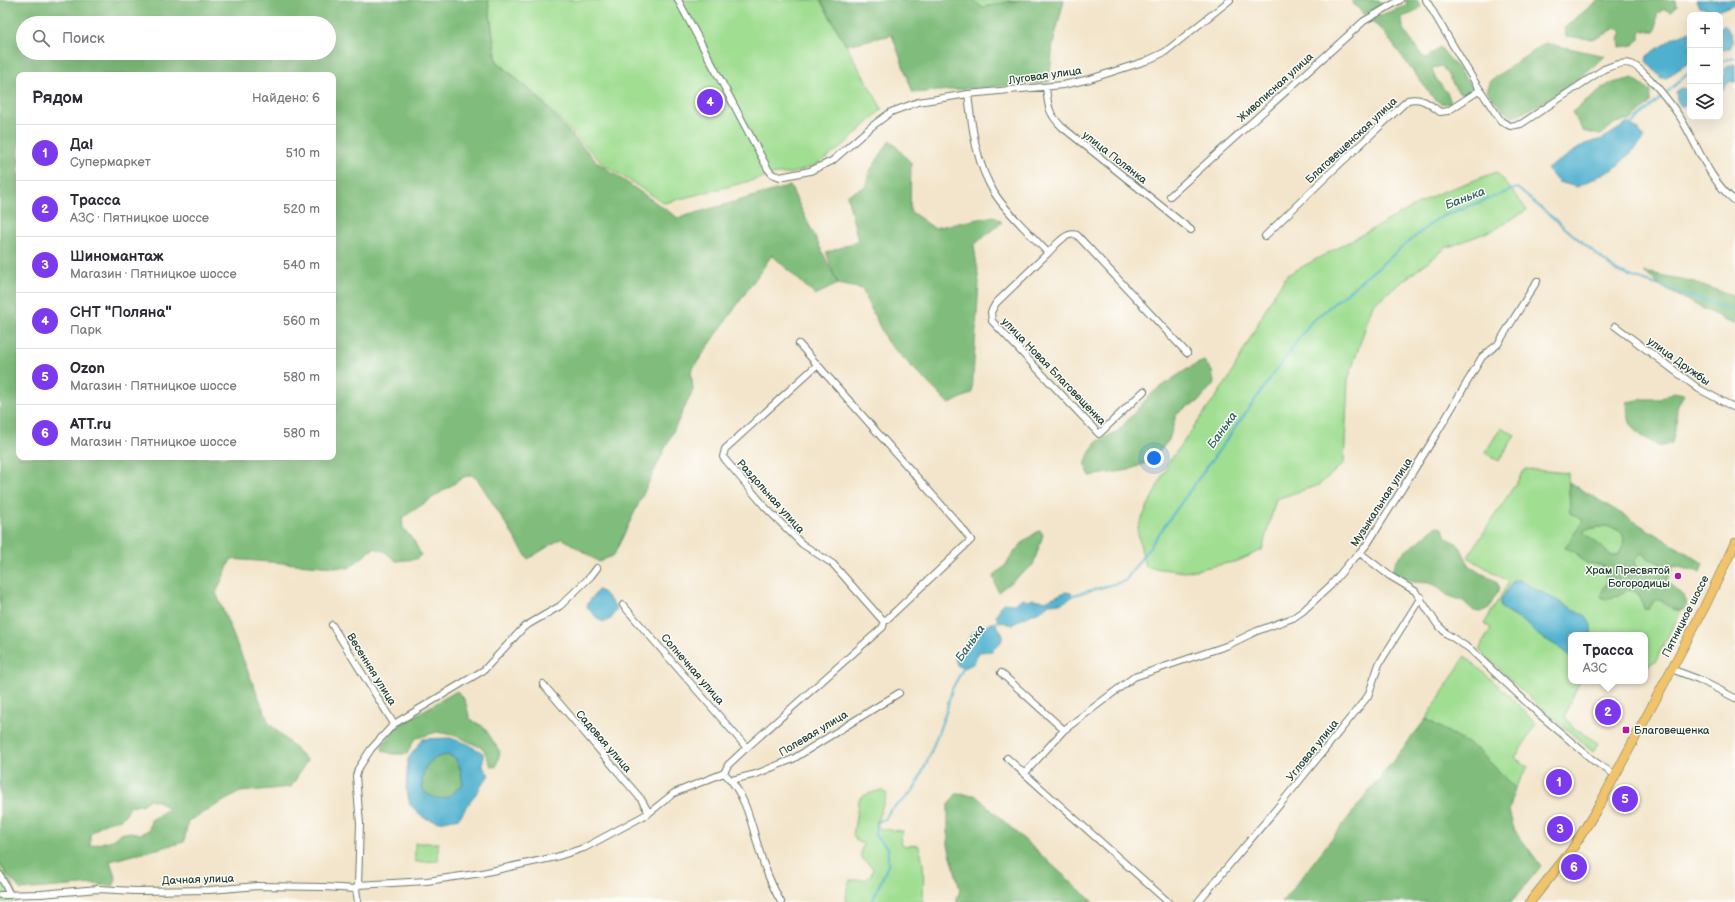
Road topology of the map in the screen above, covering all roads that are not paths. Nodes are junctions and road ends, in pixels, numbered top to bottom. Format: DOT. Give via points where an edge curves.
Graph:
graph roads {
  1 [pos="678,0"];
  2 [pos="1230,0"];
  3 [pos="1400,0"];
  4 [pos="1426,0"];
  5 [pos="1046,87"];
  6 [pos="1480,90"];
  7 [pos="968,94"];
  8 [pos="1170,196"];
  9 [pos="1735,201"];
  10 [pos="1191,230"];
  11 [pos="1265,236"];
  12 [pos="1048,253"];
  13 [pos="1537,281"];
  14 [pos="1615,326"];
  15 [pos="799,344"];
  16 [pos="1187,353"];
  17 [pos="817,365"];
  18 [pos="1144,391"];
  19 [pos="1735,408"];
  20 [pos="1735,543"];
  21 [pos="1360,553"];
  22 [pos="597,568"];
  23 [pos="1421,597"];
  24 [pos="623,604"];
  25 [pos="884,622"];
  26 [pos="332,625"];
  27 [pos="1671,669"];
  28 [pos="1001,673"];
  29 [pos="543,684"];
  30 [pos="899,693"];
  31 [pos="1735,698"];
  32 [pos="394,724"];
  33 [pos="1064,730"];
  34 [pos="747,748"];
  35 [pos="1007,758"];
  36 [pos="724,773"];
  37 [pos="1025,773"];
  38 [pos="1615,775"];
  39 [pos="732,780"];
  40 [pos="649,813"];
  41 [pos="0,875"];
  42 [pos="357,887"];
  43 [pos="0,895"];
  44 [pos="10,895"];
  45 [pos="358,902"];
  46 [pos="781,902"];
  47 [pos="1168,902"];
  48 [pos="1198,902"];
  49 [pos="1530,902"];
  1 -- 7 [label="street, Луговая улица" via="768,169 776,176 790,176 810,171 832,161 871,126 891,112 918,102"];
  2 -- 5 [label="street, Луговая улица" via="1165,52 1146,61 1090,79"];
  3 -- 8 [label="street, Живописная улица" via="1364,21"];
  4 -- 6 [label="street"];
  5 -- 7 [label="street, Луговая улица"];
  5 -- 10 [label="street, улица Полянка" via="1049,110 1062,127"];
  6 -- 9 [label="street" via="1501,121 1515,126 1604,69 1630,63 1640,69 1660,90 1680,118 1721,188"];
  6 -- 11 [label="street, Благовещенская улица" via="1448,112 1440,112 1425,100 1408,100"];
  7 -- 12 [label="street" via="978,155 984,174 995,194"];
  12 -- 16 [label="street" via="1068,235 1077,235"];
  12 -- 18 [label="street, улица Новая Благовещенка" via="996,303 991,312 992,321 1099,434"];
  13 -- 21 [label="street, Музыкальная улица" via="1498,344 1482,357 1438,432"];
  14 -- 19 [label="street, улица Дружбы" via="1699,389"];
  15 -- 17 [label="street"];
  17 -- 25 [label="street" via="970,540"];
  17 -- 25 [label="street, Раздольная улица" via="725,449 723,457 766,508 802,544 833,564"];
  20 -- 27 [label="main road, Пятницкое шоссе"];
  21 -- 23 [label="street" via="1390,576 1415,590"];
  21 -- 33 [label="street, Музыкальная улица" via="1331,585 1293,618 1226,646 1134,677"];
  22 -- 32 [label="street" via="560,606 524,627 484,670"];
  23 -- 38 [label="street" via="1437,624 1447,634 1470,649 1541,716 1594,761"];
  23 -- 48 [label="street, Угловая улица" via="1379,664 1368,696"];
  24 -- 34 [label="street, Солнечная улица"];
  25 -- 34 [label="street" via="884,627"];
  26 -- 32 [label="street, Весенняя улица"];
  27 -- 31 [label="street"];
  27 -- 38 [label="main road, Пятницкое шоссе"];
  28 -- 33 [label="street"];
  29 -- 40 [label="street, Садовая улица" via="632,788"];
  30 -- 39 [label="street, Полевая улица" via="793,759 756,774"];
  32 -- 42 [label="street" via="371,749 356,776 360,824"];
  33 -- 37 [label="street, Музыкальная улица"];
  34 -- 36 [label="street" via="728,765"];
  35 -- 37 [label="street"];
  36 -- 39 [label="street"];
  36 -- 40 [label="street, Дачная улица" via="674,793"];
  37 -- 47 [label="street"];
  38 -- 49 [label="main road, Пятницкое шоссе" via="1575,845"];
  39 -- 46 [label="street" via="740,793 764,866"];
  40 -- 42 [label="street, Дачная улица" via="584,848 556,857 482,873"];
  41 -- 44 [label="street"];
  42 -- 44 [label="street, Дачная улица" via="258,886 210,890 135,891 98,889"];
  42 -- 45 [label="street"];
  43 -- 44 [label="street, Дачная улица"];
}
